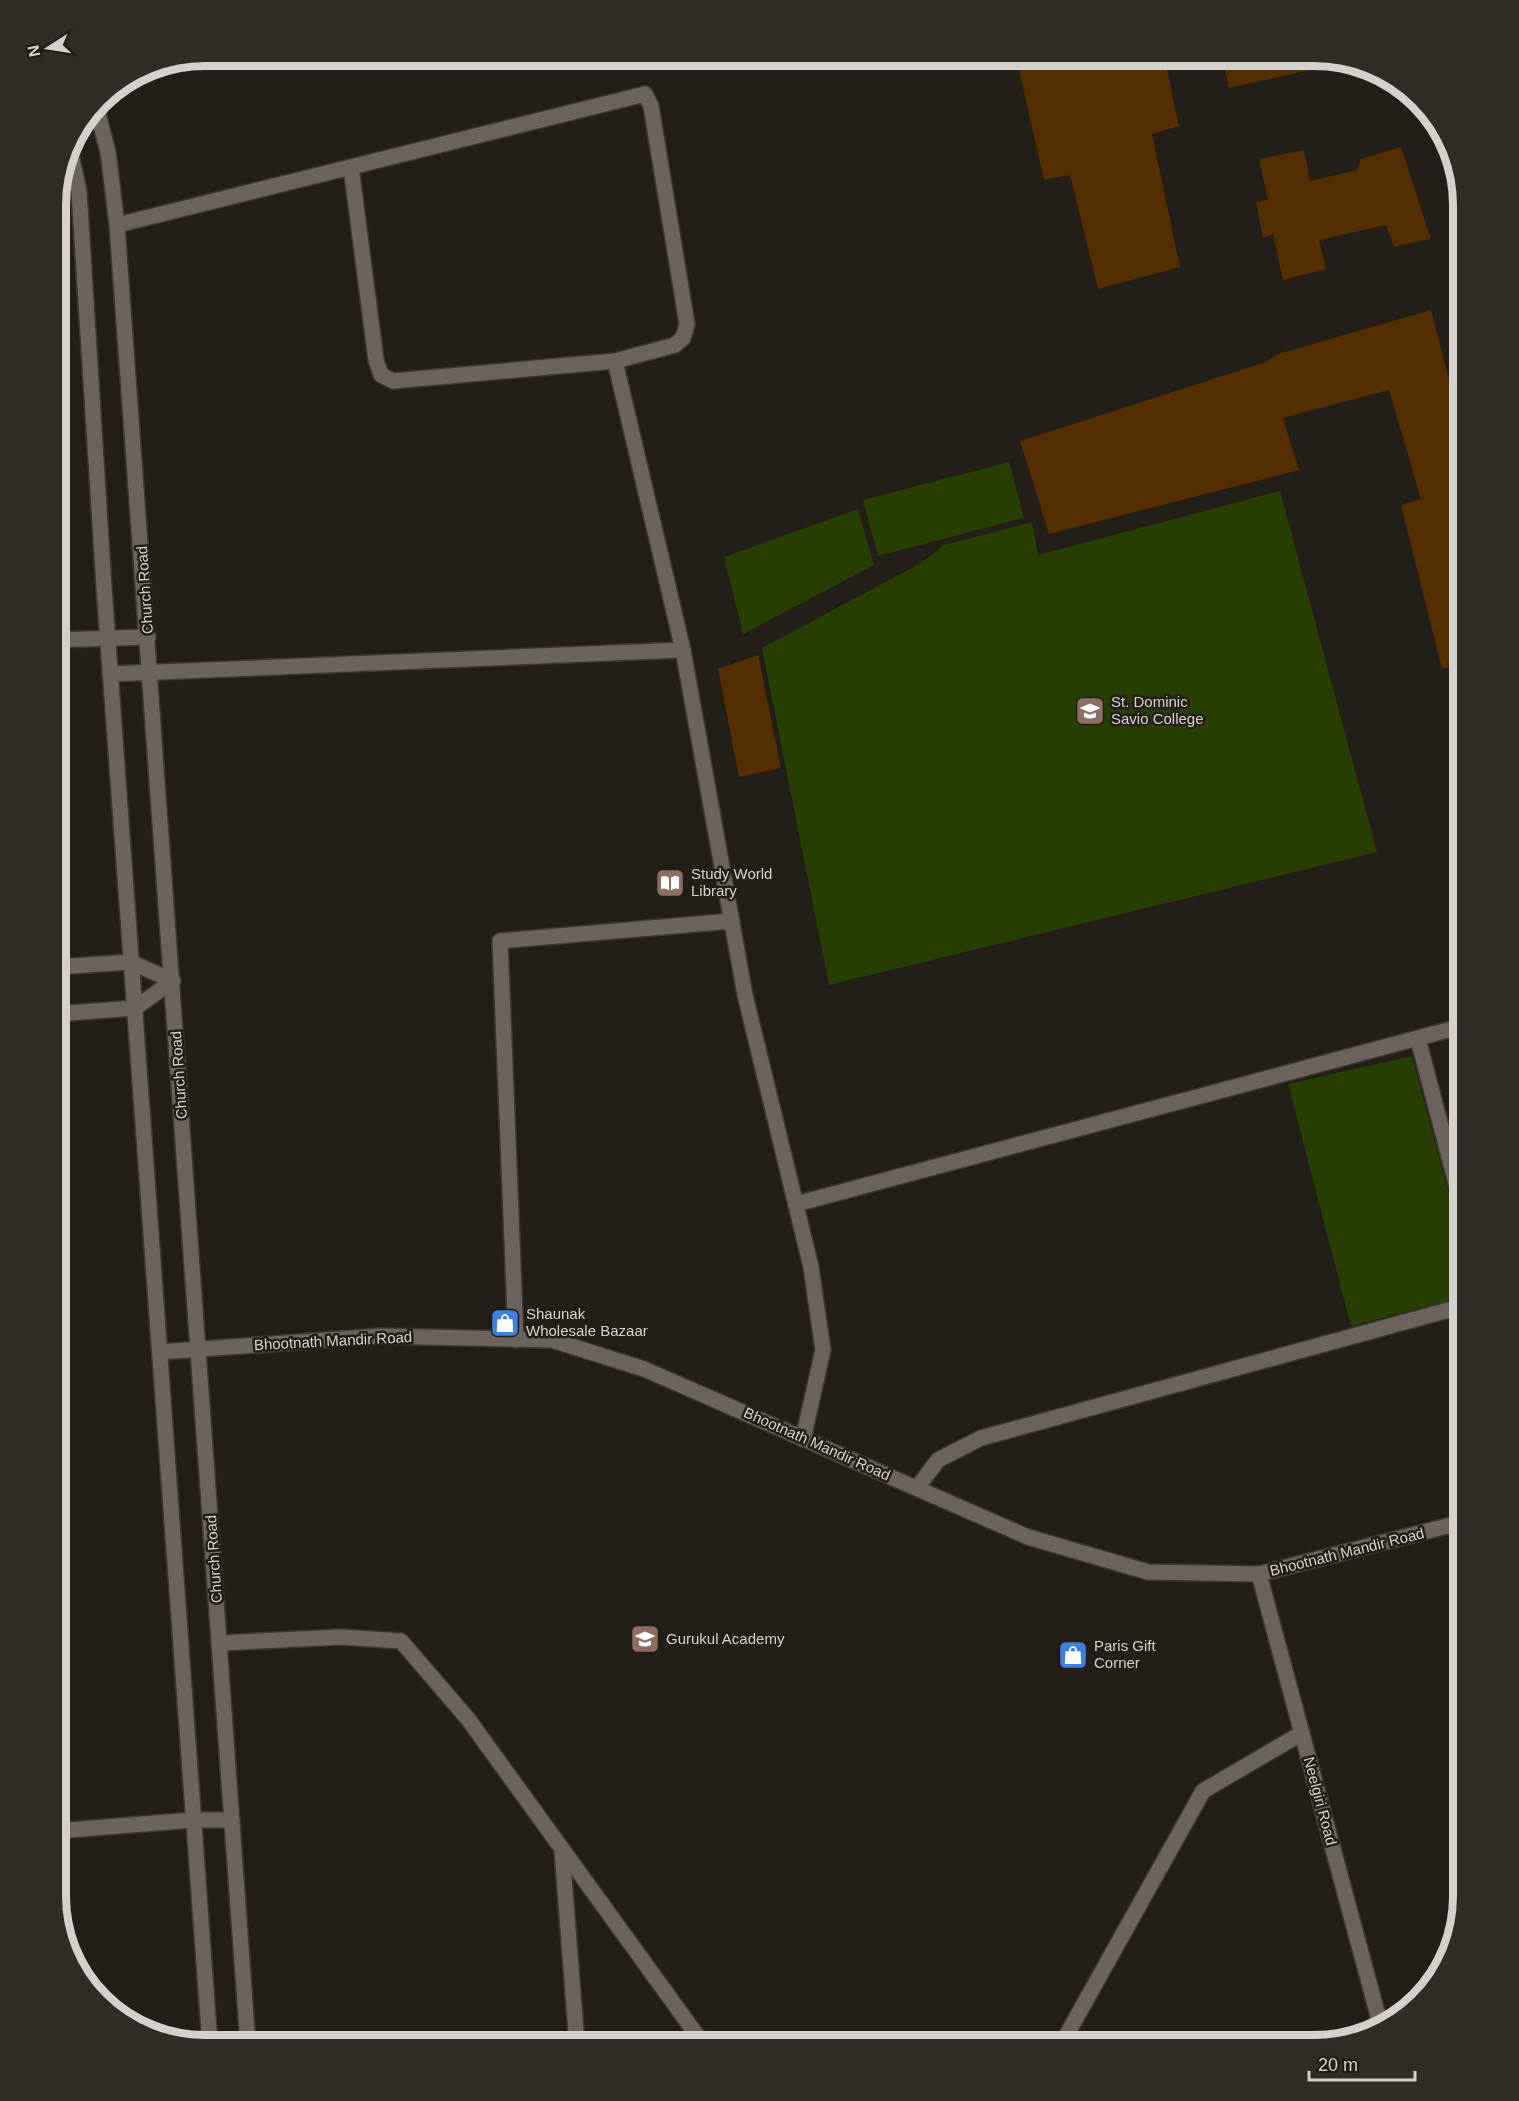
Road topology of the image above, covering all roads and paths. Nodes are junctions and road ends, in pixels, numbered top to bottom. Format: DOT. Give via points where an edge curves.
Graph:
graph roads {
  1 [pos="98,115"];
  2 [pos="73,162"];
  3 [pos="351,167"];
  4 [pos="117,225"];
  5 [pos="615,361"];
  6 [pos="148,637"];
  7 [pos="108,638"];
  8 [pos="66,640"];
  9 [pos="683,650"];
  10 [pos="150,672"];
  11 [pos="110,674"];
  12 [pos="732,921"];
  13 [pos="131,962"];
  14 [pos="66,966"];
  15 [pos="173,981"];
  16 [pos="135,1008"];
  17 [pos="66,1013"];
  18 [pos="1453,1029"];
  19 [pos="1418,1039"];
  20 [pos="1453,1169"];
  21 [pos="795,1204"];
  22 [pos="1453,1309"];
  23 [pos="516,1340"];
  24 [pos="199,1349"];
  25 [pos="160,1352"];
  26 [pos="803,1438"];
  27 [pos="917,1488"];
  28 [pos="1453,1525"];
  29 [pos="1259,1574"];
  30 [pos="220,1643"];
  31 [pos="1302,1732"];
  32 [pos="193,1820"];
  33 [pos="232,1820"];
  34 [pos="66,1830"];
  35 [pos="562,1849"];
  36 [pos="1378,2019"];
  37 [pos="209,2035"];
  38 [pos="247,2035"];
  39 [pos="576,2035"];
  40 [pos="697,2035"];
  41 [pos="1067,2035"];
  1 -- 4 [label="street, Church Road" via="108,152"];
  2 -- 7 [label="street" via="79,191"];
  3 -- 4 [label="street"];
  3 -- 5 [label="street" via="381,375 393,381"];
  3 -- 5 [label="street" via="645,94 651,106 687,324 683,338 675,345"];
  4 -- 6 [label="street, Church Road"];
  5 -- 9 [label="street"];
  6 -- 7 [label="street"];
  6 -- 10 [label="street, Church Road"];
  7 -- 8 [label="street"];
  7 -- 11 [label="street"];
  9 -- 10 [label="street"];
  9 -- 12 [label="street"];
  10 -- 11 [label="street"];
  10 -- 15 [label="street, Church Road"];
  11 -- 13 [label="street"];
  12 -- 21 [label="street" via="745,995"];
  12 -- 23 [label="street" via="500,941"];
  13 -- 14 [label="street"];
  13 -- 15 [label="street"];
  13 -- 16 [label="street"];
  15 -- 16 [label="street"];
  15 -- 24 [label="street, Church Road"];
  16 -- 17 [label="street"];
  16 -- 25 [label="street"];
  18 -- 19 [label="street"];
  19 -- 20 [label="street"];
  19 -- 21 [label="street"];
  21 -- 26 [label="street" via="811,1267 824,1350"];
  22 -- 27 [label="street" via="981,1438 938,1460"];
  23 -- 24 [label="street, Bhootnath Mandir Road" via="381,1336"];
  23 -- 26 [label="street, Bhootnath Mandir Road" via="552,1340 644,1369"];
  24 -- 25 [label="street, Bhootnath Mandir Road"];
  24 -- 30 [label="street, Church Road"];
  25 -- 32 [label="street"];
  26 -- 27 [label="street, Bhootnath Mandir Road"];
  27 -- 29 [label="street, Bhootnath Mandir Road" via="1028,1537 1148,1572"];
  28 -- 29 [label="street, Bhootnath Mandir Road"];
  29 -- 31 [label="street, Neelgiri Road"];
  30 -- 33 [label="street, Church Road"];
  30 -- 35 [label="street" via="341,1637 401,1641 468,1719"];
  31 -- 36 [label="street, Neelgiri Road"];
  31 -- 41 [label="street" via="1203,1791"];
  32 -- 33 [label="street"];
  32 -- 34 [label="street"];
  32 -- 37 [label="street"];
  33 -- 38 [label="street, Church Road"];
  35 -- 39 [label="street"];
  35 -- 40 [label="street"];
}
